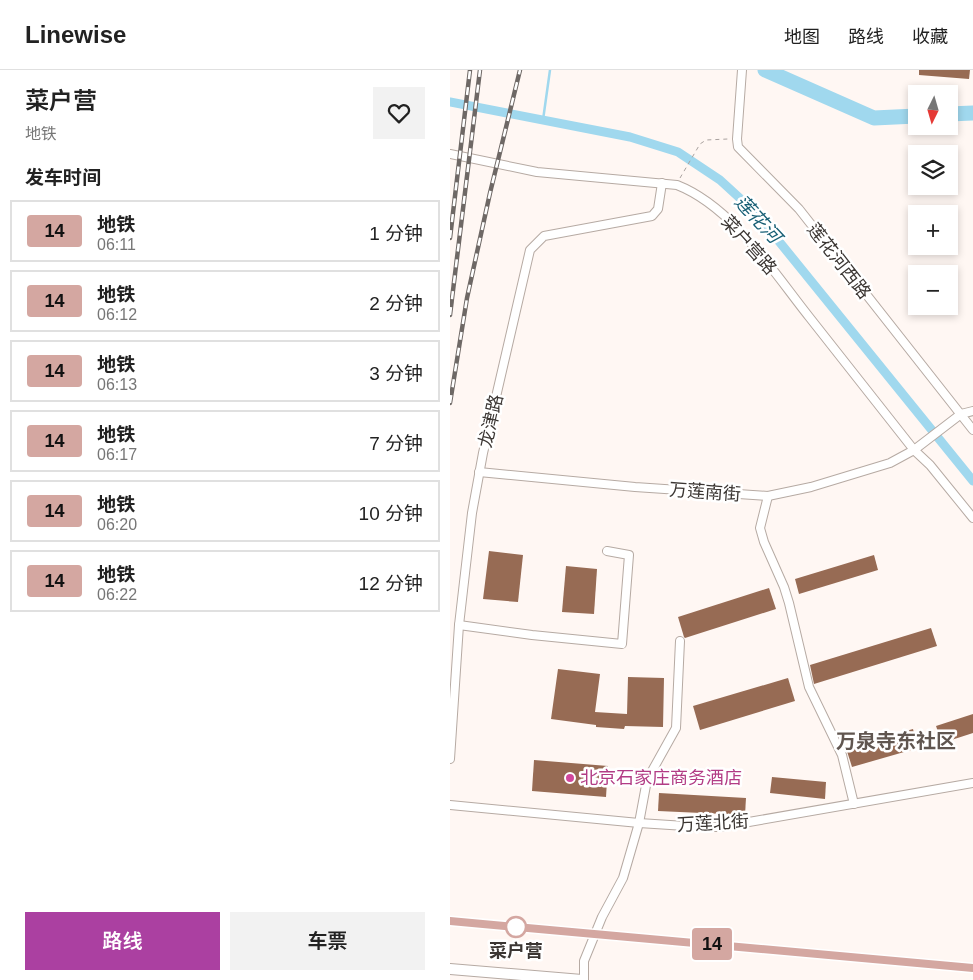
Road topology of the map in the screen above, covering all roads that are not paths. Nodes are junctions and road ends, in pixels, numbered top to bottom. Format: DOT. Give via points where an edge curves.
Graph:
graph roads {
  1 [pos="742,70"];
  2 [pos="450,154"];
  3 [pos="662,183"];
  4 [pos="973,411"];
  5 [pos="961,414"];
  6 [pos="973,430"];
  7 [pos="914,450"];
  8 [pos="480,472"];
  9 [pos="768,496"];
  10 [pos="973,518"];
  11 [pos="607,552"];
  12 [pos="459,625"];
  13 [pos="680,641"];
  14 [pos="450,759"];
  15 [pos="973,783"];
  16 [pos="854,804"];
  17 [pos="450,805"];
  18 [pos="640,823"];
  19 [pos="450,969"];
  20 [pos="583,980"];
  1 -- 5 [label="street, 莲花河西路" via="738,148 799,209"];
  2 -- 3 [label="street, 菜户营路" via="537,172"];
  3 -- 7 [label="street, 菜户营路" via="687,189 742,232"];
  3 -- 8 [label="street, 龙津路" via="658,209 652,216 544,236 530,250"];
  4 -- 5 [label="street"];
  5 -- 6 [label="street, 莲花河西路"];
  5 -- 7 [label="street, 万莲南街"];
  7 -- 9 [label="street, 万莲南街" via="890,463 811,487"];
  7 -- 10 [label="street, 菜户营路"];
  8 -- 9 [label="street, 万莲南街"];
  8 -- 12 [label="street, 龙津路"];
  9 -- 16 [label="street" via="760,528 789,603 809,687 842,755"];
  11 -- 12 [label="street" via="629,554 622,644"];
  12 -- 14 [label="street, 龙津路"];
  13 -- 18 [label="street" via="676,728 647,780"];
  15 -- 16 [label="street, 万莲北街"];
  16 -- 18 [label="street, 万莲北街" via="720,826"];
  17 -- 18 [label="street, 万莲北街"];
  18 -- 20 [label="street" via="623,878 584,961"];
  19 -- 20 [label="street"];
}
